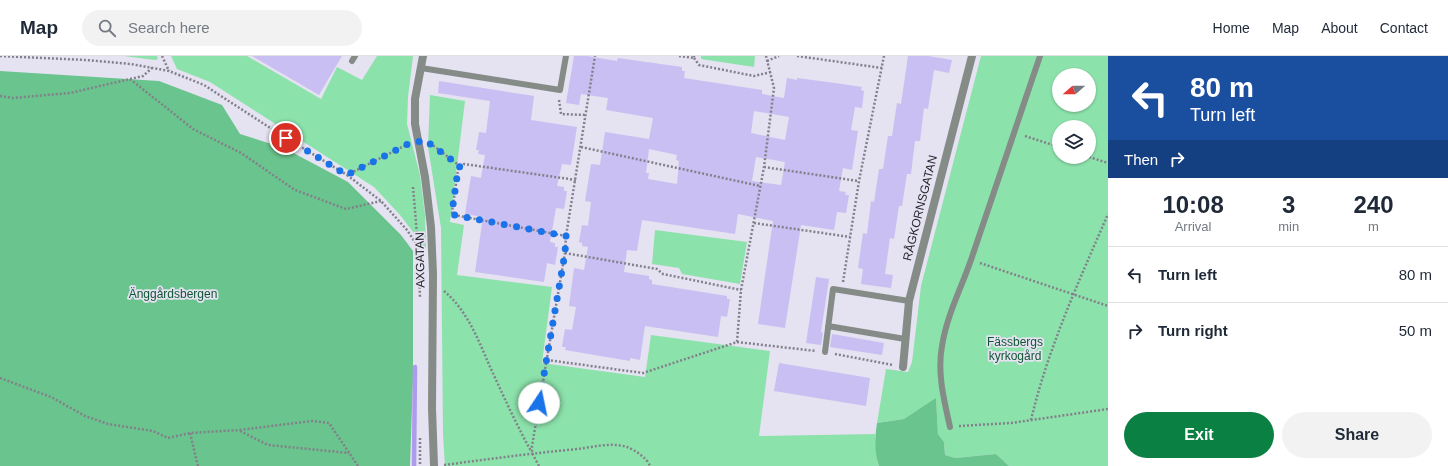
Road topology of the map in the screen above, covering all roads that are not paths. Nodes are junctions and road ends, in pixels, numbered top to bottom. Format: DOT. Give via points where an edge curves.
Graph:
graph roads {
  1 [pos="423,56"];
  2 [pos="566,56"];
  3 [pos="972,56"];
  4 [pos="1040,56"];
  5 [pos="421,68"];
  6 [pos="909,301"];
  7 [pos="828,326"];
  8 [pos="905,339"];
  9 [pos="825,352"];
  10 [pos="903,367"];
  11 [pos="950,427"];
  12 [pos="434,466"];
  1 -- 5 [label="street, AXGATAN"];
  2 -- 5 [label="lane" via="560,90"];
  3 -- 6 [label="street, RÅGKORNSGATAN"];
  4 -- 11 [label="lane" via="972,260 950,313 942,346 940,376"];
  5 -- 12 [label="street, AXGATAN" via="415,112 431,227"];
  6 -- 7 [label="lane" via="833,289"];
  6 -- 8 [label="street, RÅGKORNSGATAN"];
  7 -- 8 [label="lane"];
  7 -- 9 [label="lane"];
  8 -- 10 [label="street, RÅGKORNSGATAN"];
}
